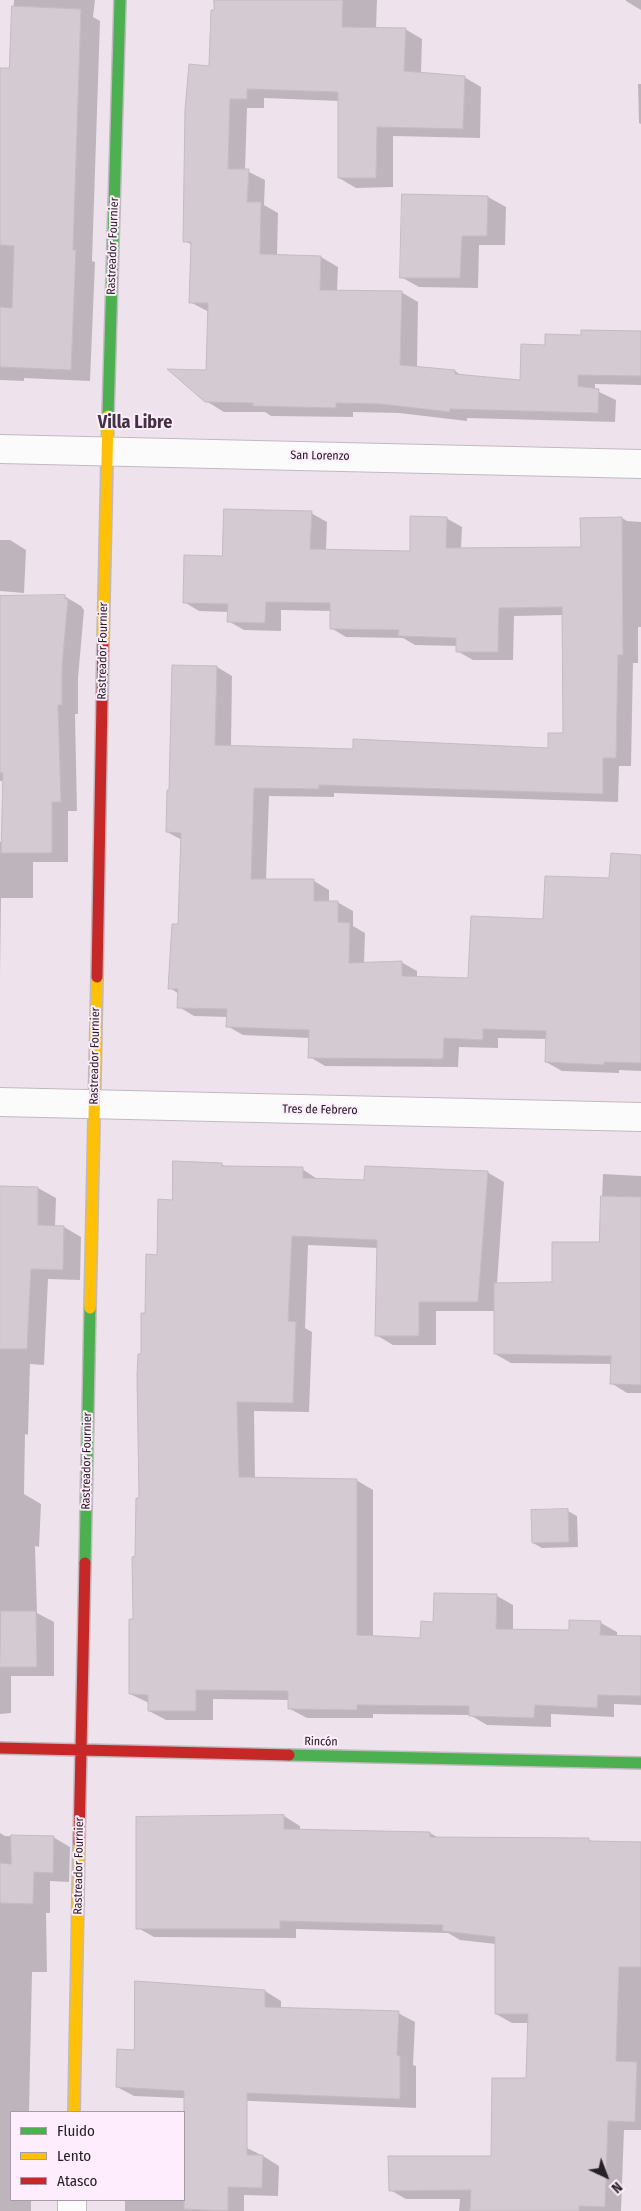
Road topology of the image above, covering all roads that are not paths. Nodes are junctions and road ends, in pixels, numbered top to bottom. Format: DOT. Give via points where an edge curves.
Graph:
graph roads {
  1 [pos="120,0"];
  2 [pos="0,449"];
  3 [pos="107,452"];
  4 [pos="641,464"];
  5 [pos="0,1102"];
  6 [pos="94,1105"];
  7 [pos="641,1117"];
  8 [pos="0,1748"];
  9 [pos="81,1750"];
  10 [pos="641,1763"];
  11 [pos="74,2111"];
  1 -- 3 [label="street, Rastreador Fournier"];
  2 -- 3 [label="street, San Lorenzo"];
  3 -- 4 [label="street, San Lorenzo"];
  3 -- 6 [label="street, Rastreador Fournier"];
  5 -- 6 [label="street, Tres de Febrero"];
  6 -- 7 [label="street, Tres de Febrero"];
  6 -- 9 [label="street, Rastreador Fournier"];
  8 -- 9 [label="street, Rincón"];
  9 -- 10 [label="street, Rincón"];
  9 -- 11 [label="street, Rastreador Fournier"];
}
